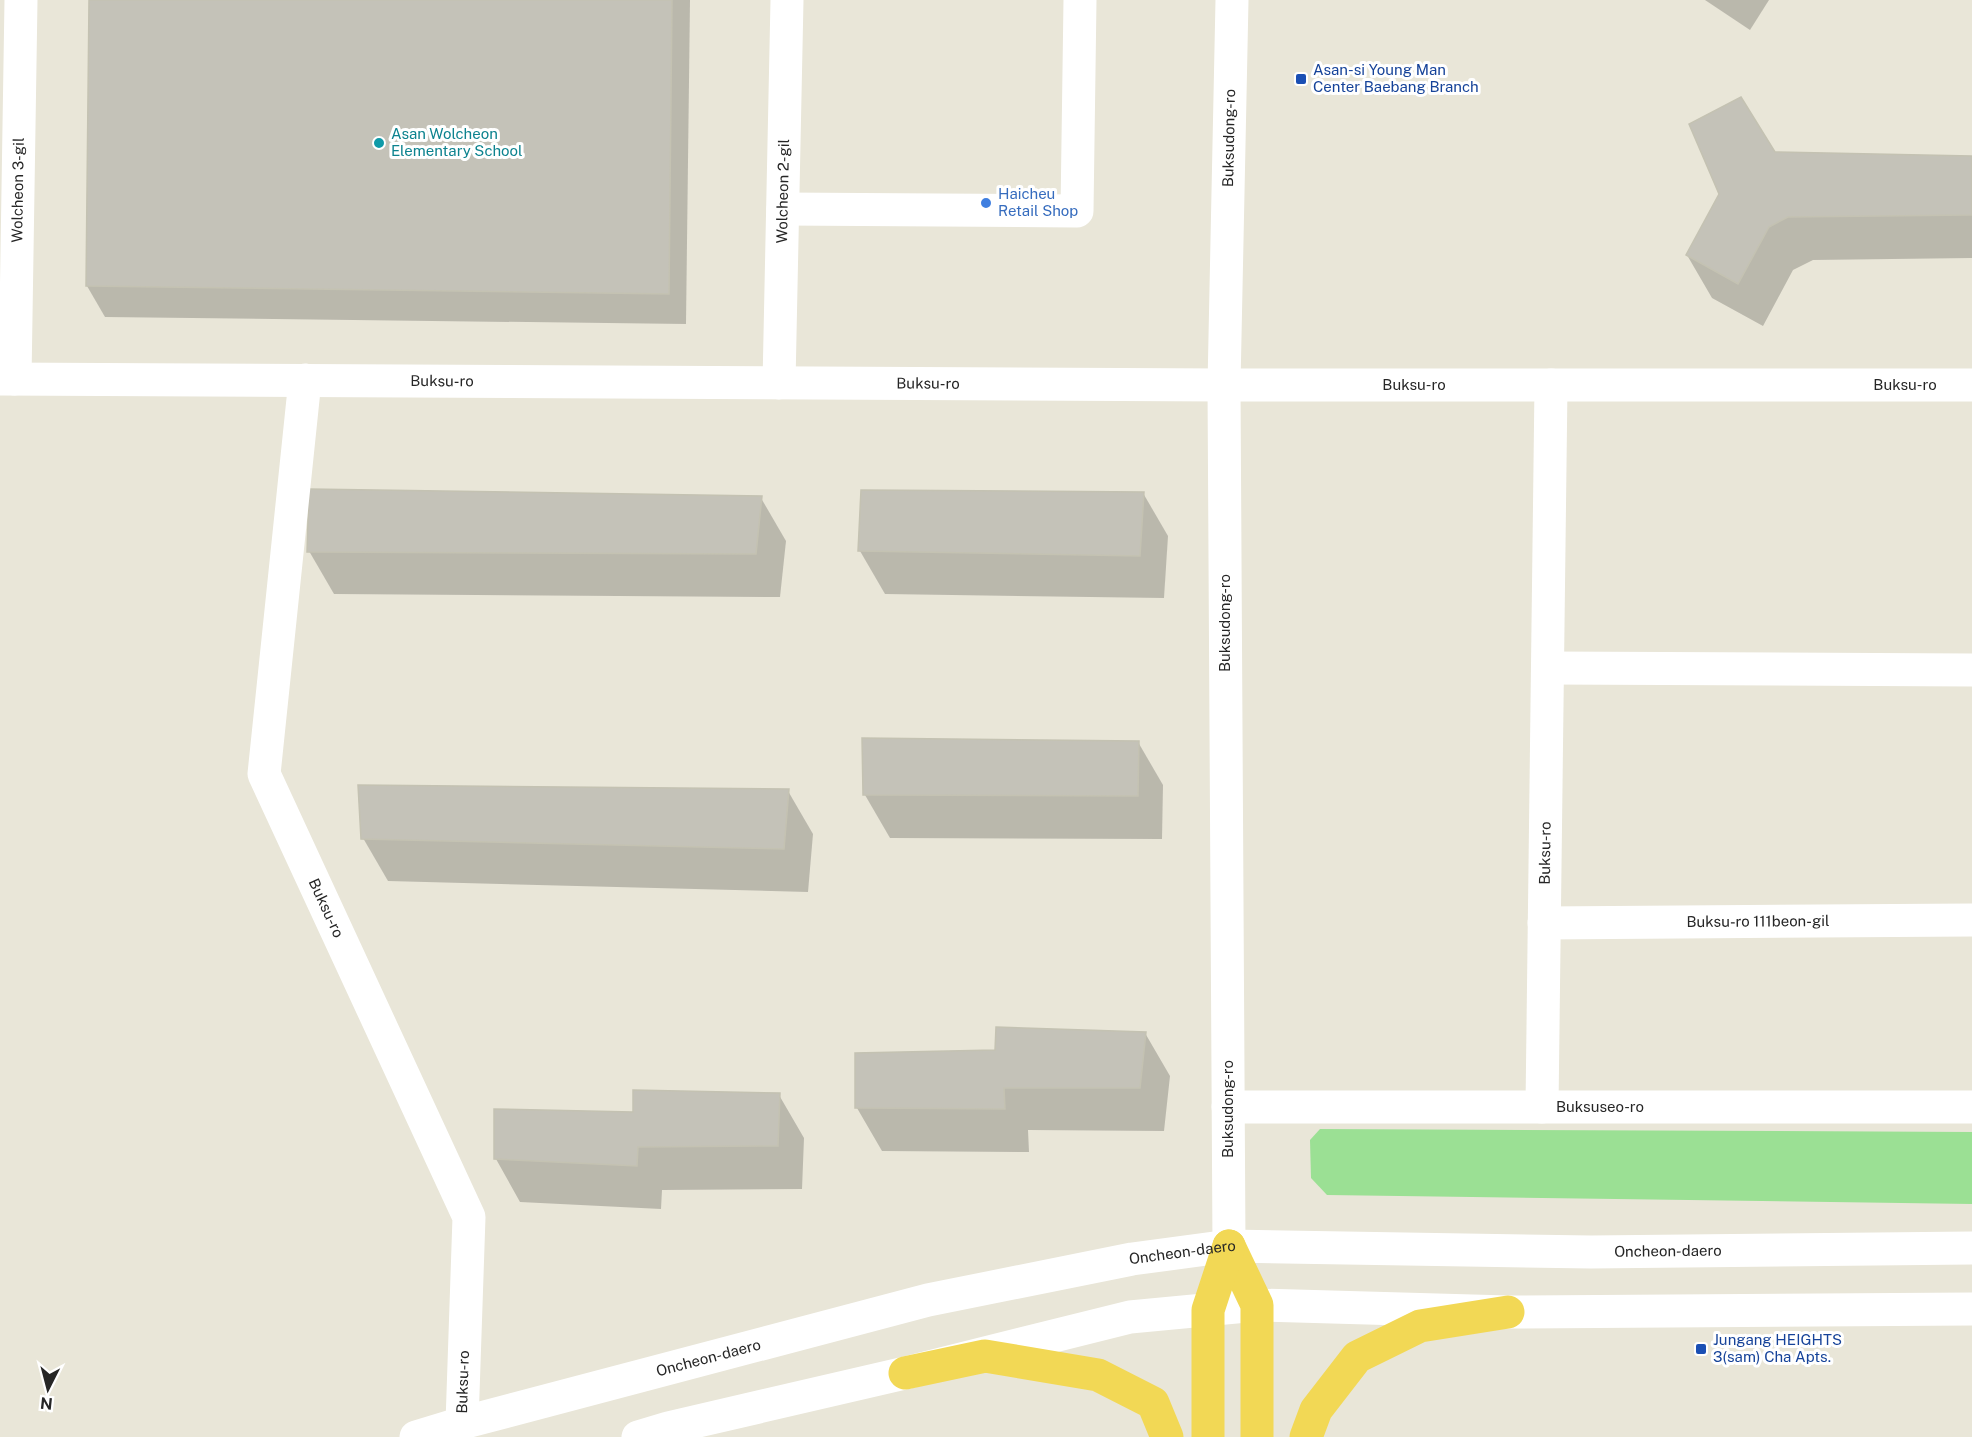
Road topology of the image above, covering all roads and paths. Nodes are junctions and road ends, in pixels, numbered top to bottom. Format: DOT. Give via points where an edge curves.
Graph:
graph roads {
  1 [pos="21,0"];
  2 [pos="788,0"];
  3 [pos="1080,0"];
  4 [pos="1232,0"];
  5 [pos="783,209"];
  6 [pos="8,379"];
  7 [pos="305,380"];
  8 [pos="779,383"];
  9 [pos="1224,385"];
  10 [pos="1551,385"];
  11 [pos="1972,386"];
  12 [pos="1548,668"];
  13 [pos="1972,670"];
  14 [pos="1972,920"];
  15 [pos="1544,923"];
  16 [pos="1228,1107"];
  17 [pos="1542,1107"];
  18 [pos="1972,1107"];
  19 [pos="1229,1246"];
  20 [pos="1972,1248"];
  21 [pos="1257,1305"];
  22 [pos="1972,1309"];
  23 [pos="1208,1310"];
  24 [pos="1508,1312"];
  25 [pos="905,1373"];
  26 [pos="462,1423"];
  27 [pos="416,1437"];
  28 [pos="638,1437"];
  29 [pos="1167,1437"];
  30 [pos="1208,1437"];
  31 [pos="1257,1437"];
  32 [pos="1305,1437"];
  1 -- 6 [label="street, Wolcheon 3-gil"];
  2 -- 5 [label="street, Wolcheon 2-gil"];
  3 -- 5 [label="street" via="1077,211"];
  4 -- 9 [label="street, Buksudong-ro"];
  5 -- 8 [label="street, Wolcheon 2-gil"];
  6 -- 7 [label="street, Buksu-ro"];
  7 -- 8 [label="street, Buksu-ro"];
  7 -- 26 [label="street, Buksu-ro" via="264,774 469,1217"];
  8 -- 9 [label="street, Buksu-ro"];
  9 -- 10 [label="street, Buksu-ro"];
  9 -- 16 [label="street, Buksudong-ro"];
  10 -- 11 [label="street, Buksu-ro"];
  10 -- 12 [label="street, Buksu-ro"];
  12 -- 13 [label="street"];
  12 -- 15 [label="street, Buksu-ro"];
  14 -- 15 [label="street, Buksu-ro 111beon-gil"];
  15 -- 17 [label="street, Buksu-ro"];
  16 -- 17 [label="street, Buksuseo-ro"];
  16 -- 19 [label="street, Buksudong-ro"];
  17 -- 18 [label="street, Buksuseo-ro"];
  19 -- 20 [label="street, Oncheon-daero" via="1591,1252"];
  19 -- 21 [label="highway"];
  19 -- 23 [label="highway"];
  19 -- 26 [label="street, Oncheon-daero" via="1132,1259 928,1300"];
  21 -- 23 [label="street"];
  21 -- 24 [label="street"];
  21 -- 31 [label="highway"];
  22 -- 24 [label="street"];
  23 -- 25 [label="street" via="1130,1317"];
  23 -- 30 [label="highway"];
  24 -- 32 [label="highway" via="1420,1326 1357,1357 1316,1410"];
  25 -- 28 [label="street"];
  25 -- 29 [label="highway" via="985,1356 1098,1375 1153,1403"];
  26 -- 27 [label="street, Oncheon-daero"];
}
